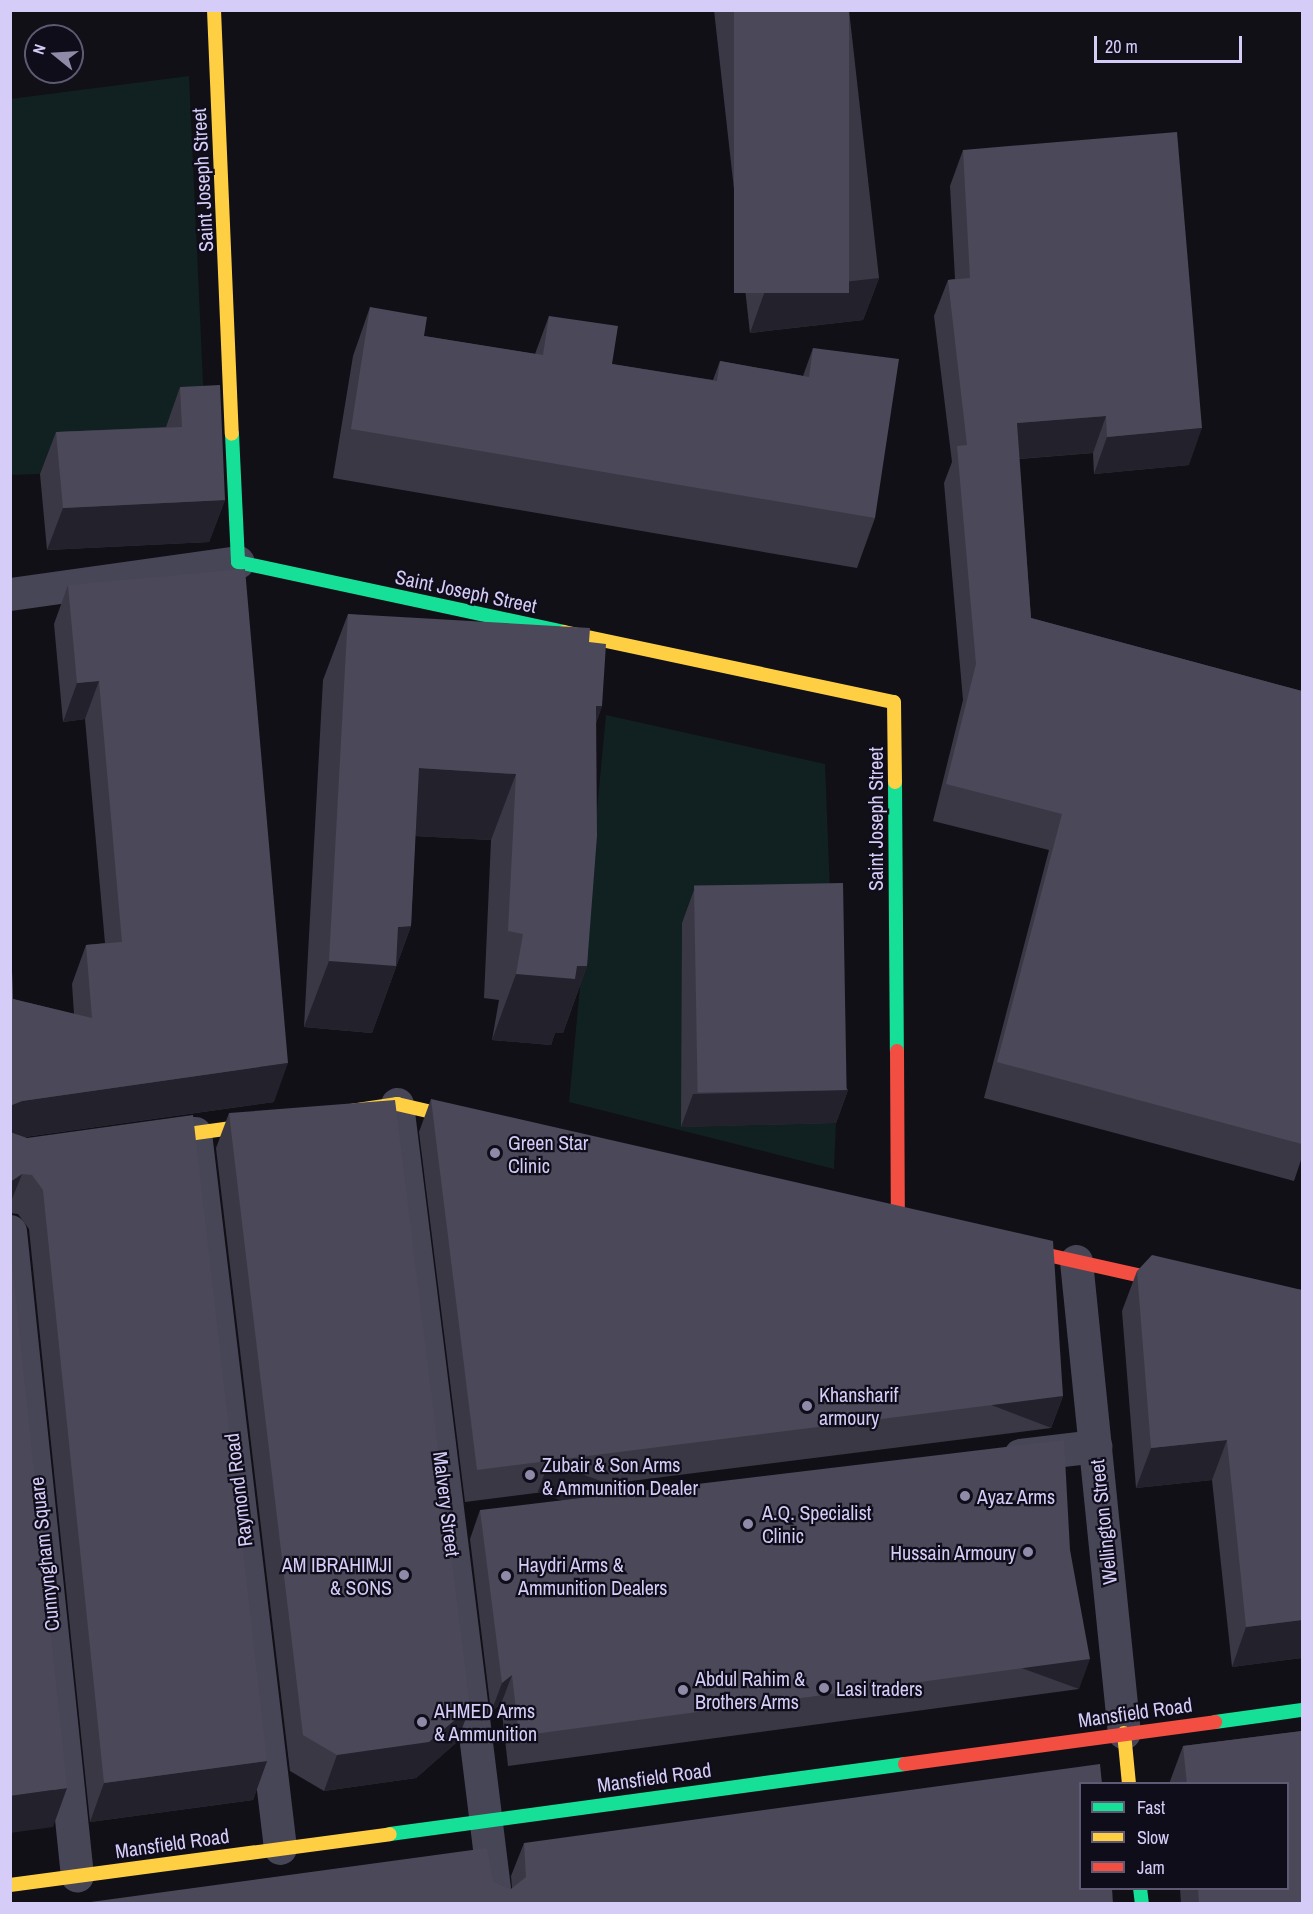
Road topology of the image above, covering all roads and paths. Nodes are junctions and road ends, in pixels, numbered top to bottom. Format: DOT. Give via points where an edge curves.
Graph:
graph roads {
  1 [pos="214,10"];
  2 [pos="238,562"];
  3 [pos="10,594"];
  4 [pos="397,1104"];
  5 [pos="338,1113"];
  6 [pos="278,1121"];
  7 [pos="490,1126"];
  8 [pos="195,1133"];
  9 [pos="137,1141"];
  10 [pos="897,1221"];
  11 [pos="10,1232"];
  12 [pos="998,1244"];
  13 [pos="1076,1261"];
  14 [pos="1192,1288"];
  15 [pos="1095,1446"];
  16 [pos="989,1458"];
  17 [pos="484,1519"];
  18 [pos="449,1523"];
  19 [pos="1302,1710"];
  20 [pos="1124,1733"];
  21 [pos="1129,1782"];
  22 [pos="486,1820"];
  23 [pos="280,1848"];
  24 [pos="77,1876"];
  25 [pos="10,1885"];
  26 [pos="496,1904"];
  1 -- 2 [label="street, Saint Joseph Street"];
  2 -- 3 [label="street"];
  2 -- 10 [label="street, Saint Joseph Street" via="894,702"];
  4 -- 5 [label="street"];
  4 -- 7 [label="street"];
  4 -- 18 [label="street, Malvery Street"];
  6 -- 8 [label="street"];
  8 -- 9 [label="street"];
  8 -- 23 [label="street, Raymond Road"];
  11 -- 24 [label="street, Cunnyngham Square"];
  12 -- 13 [label="street"];
  13 -- 14 [label="street"];
  13 -- 15 [label="street, Wellington Street"];
  15 -- 16 [label="street"];
  15 -- 20 [label="street, Wellington Street"];
  17 -- 18 [label="street"];
  18 -- 22 [label="street, Malvery Street"];
  19 -- 20 [label="street, Mansfield Road"];
  20 -- 21 [label="street, Wellington Street"];
  20 -- 22 [label="street, Mansfield Road"];
  22 -- 23 [label="street, Mansfield Road"];
  22 -- 26 [label="street, Malvery Street"];
  23 -- 24 [label="street, Mansfield Road"];
  24 -- 25 [label="street, Mansfield Road"];
}
